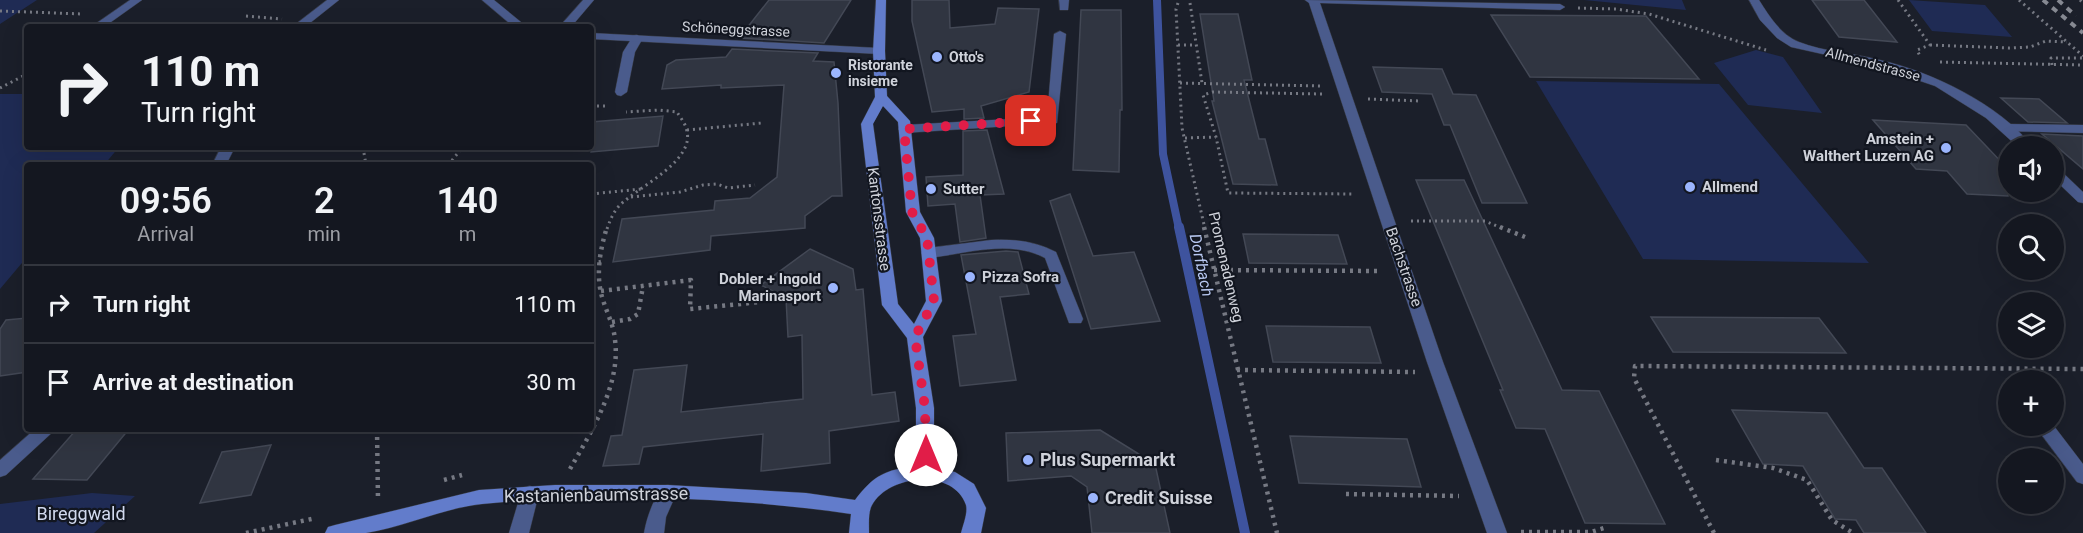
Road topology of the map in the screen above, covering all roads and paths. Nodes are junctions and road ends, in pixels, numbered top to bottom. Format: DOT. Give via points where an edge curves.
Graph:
graph roads {
  1 [pos="136,0"];
  2 [pos="334,0"];
  3 [pos="487,0"];
  4 [pos="589,0"];
  5 [pos="881,0"];
  6 [pos="1311,0"];
  7 [pos="1754,0"];
  8 [pos="1898,0"];
  9 [pos="2019,0"];
  10 [pos="1178,3"];
  11 [pos="1190,3"];
  12 [pos="1560,7"];
  13 [pos="0,11"];
  14 [pos="114,15"];
  15 [pos="246,16"];
  16 [pos="101,24"];
  17 [pos="301,24"];
  18 [pos="517,24"];
  19 [pos="569,24"];
  20 [pos="1060,34"];
  21 [pos="594,36"];
  22 [pos="637,38"];
  23 [pos="2067,42"];
  24 [pos="1178,45"];
  25 [pos="1196,45"];
  26 [pos="1795,45"];
  27 [pos="1930,45"];
  28 [pos="879,51"];
  29 [pos="2083,57"];
  30 [pos="1923,62"];
  31 [pos="2052,65"];
  32 [pos="2083,66"];
  33 [pos="1906,71"];
  34 [pos="24,76"];
  35 [pos="1180,83"];
  36 [pos="1201,83"];
  37 [pos="1327,86"];
  38 [pos="0,88"];
  39 [pos="621,92"];
  40 [pos="1204,93"];
  41 [pos="1329,94"];
  42 [pos="881,97"];
  43 [pos="1359,99"];
  44 [pos="1421,101"];
  45 [pos="594,106"];
  46 [pos="609,113"];
  47 [pos="619,113"];
  48 [pos="762,123"];
  49 [pos="2006,128"];
  50 [pos="904,129"];
  51 [pos="2083,129"];
  52 [pos="687,130"];
  53 [pos="2014,136"];
  54 [pos="1216,137"];
  55 [pos="1185,138"];
  56 [pos="460,150"];
  57 [pos="450,162"];
  58 [pos="2064,181"];
  59 [pos="754,185"];
  60 [pos="642,189"];
  61 [pos="594,194"];
  62 [pos="1361,194"];
  63 [pos="631,197"];
  64 [pos="2082,197"];
  65 [pos="1402,221"];
  66 [pos="1525,237"];
  67 [pos="928,253"];
  68 [pos="601,262"];
  69 [pos="594,263"];
  70 [pos="1214,270"];
  71 [pos="1387,271"];
  72 [pos="643,286"];
  73 [pos="601,291"];
  74 [pos="760,302"];
  75 [pos="1075,319"];
  76 [pos="612,322"];
  77 [pos="915,337"];
  78 [pos="2083,369"];
  79 [pos="1237,370"];
  80 [pos="1422,372"];
  81 [pos="594,422"];
  82 [pos="44,432"];
  83 [pos="377,432"];
  84 [pos="590,432"];
  85 [pos="2052,436"];
  86 [pos="1716,460"];
  87 [pos="0,471"];
  88 [pos="926,471"];
  89 [pos="2083,477"];
  90 [pos="555,492"];
  91 [pos="668,492"];
  92 [pos="530,494"];
  93 [pos="1346,494"];
  94 [pos="1464,496"];
  95 [pos="377,501"];
  96 [pos="860,508"];
  97 [pos="377,528"];
  98 [pos="1604,528"];
  99 [pos="517,532"];
  100 [pos="1520,532"];
  101 [pos="335,533"];
  102 [pos="654,533"];
  103 [pos="860,533"];
  104 [pos="971,533"];
  105 [pos="1276,533"];
  106 [pos="1497,533"];
  107 [pos="1714,533"];
  108 [pos="1853,533"];
  1 -- 14 [label="street"];
  2 -- 17 [label="street"];
  3 -- 18 [label="street"];
  4 -- 19 [label="street"];
  5 -- 28 [label="main road, Kantonsstrasse"];
  6 -- 12 [label="street"];
  6 -- 106 [label="street, Bachstrasse"];
  7 -- 26 [label="street, Allmendstrasse" via="1764,18"];
  8 -- 27 [label="path"];
  9 -- 23 [label="path"];
  10 -- 24 [label="path, Promenadenweg"];
  11 -- 25 [label="path"];
  12 -- 26 [label="path" via="1648,14 1772,52"];
  13 -- 14 [label="path"];
  14 -- 16 [label="street"];
  15 -- 17 [label="path"];
  20 -- 50 [label="street" via="1053,120"];
  21 -- 22 [label="street, Schöneggstrasse"];
  22 -- 28 [label="street, Schöneggstrasse"];
  22 -- 39 [label="street" via="629,52"];
  23 -- 27 [label="path" via="2046,41 2009,48"];
  23 -- 29 [label="path"];
  24 -- 25 [label="path"];
  24 -- 35 [label="path, Promenadenweg"];
  25 -- 36 [label="path"];
  26 -- 33 [label="street, Allmendstrasse"];
  27 -- 30 [label="path" via="1917,50"];
  28 -- 42 [label="main road, Kantonsstrasse"];
  29 -- 31 [label="path" via="2051,58"];
  30 -- 31 [label="path"];
  30 -- 33 [label="path"];
  31 -- 32 [label="path"];
  33 -- 49 [label="street, Allmendstrasse" via="1949,88"];
  34 -- 38 [label="path"];
  35 -- 36 [label="path"];
  35 -- 55 [label="path, Promenadenweg"];
  36 -- 37 [label="path"];
  36 -- 40 [label="path"];
  40 -- 41 [label="path"];
  40 -- 54 [label="path"];
  42 -- 50 [label="main road" via="904,121"];
  42 -- 77 [label="main road, Kantonsstrasse" via="867,124 890,305"];
  43 -- 44 [label="path"];
  45 -- 46 [label="path" via="611,106"];
  47 -- 52 [label="path" via="677,112"];
  48 -- 52 [label="path"];
  49 -- 51 [label="street"];
  49 -- 53 [label="street, Allmendstrasse"];
  50 -- 67 [label="main road" via="912,212 927,238"];
  52 -- 60 [label="path" via="687,142 673,165"];
  54 -- 55 [label="path"];
  54 -- 62 [label="path" via="1228,193"];
  55 -- 70 [label="path, Promenadenweg"];
  56 -- 57 [label="path"];
  58 -- 64 [label="street"];
  59 -- 63 [label="path" via="703,185 680,192"];
  60 -- 61 [label="path"];
  60 -- 63 [label="path"];
  63 -- 68 [label="path" via="612,216"];
  65 -- 66 [label="path" via="1485,221"];
  67 -- 75 [label="street" via="1023,244 1042,249 1051,255"];
  67 -- 77 [label="main road" via="934,301"];
  68 -- 69 [label="path"];
  68 -- 73 [label="path"];
  70 -- 71 [label="path"];
  70 -- 79 [label="path, Promenadenweg"];
  72 -- 73 [label="path"];
  72 -- 74 [label="path" via="691,280 690,309"];
  72 -- 76 [label="path" via="639,315"];
  73 -- 76 [label="path"];
  76 -- 81 [label="path" via="615,368"];
  77 -- 88 [label="main road, Kantonsstrasse" via="925,408"];
  78 -- 107 [label="path" via="1635,366 1634,378"];
  79 -- 80 [label="path"];
  79 -- 105 [label="path, Promenadenweg"];
  82 -- 87 [label="street"];
  83 -- 95 [label="path"];
  84 -- 90 [label="path"];
  85 -- 89 [label="street"];
  86 -- 108 [label="path" via="1773,468 1807,480 1832,520"];
  88 -- 96 [label="main road" via="893,477 879,485"];
  88 -- 104 [label="main road" via="952,478 971,495 976,518"];
  90 -- 91 [label="main road, Kastanienbaumstrasse"];
  90 -- 92 [label="main road, Kastanienbaumstrasse"];
  91 -- 96 [label="main road, Kastanienbaumstrasse" via="806,500"];
  91 -- 102 [label="street" via="656,517"];
  92 -- 97 [label="main road, Kastanienbaumstrasse" via="479,496"];
  92 -- 99 [label="street"];
  93 -- 94 [label="path"];
  96 -- 103 [label="main road"];
  97 -- 101 [label="main road, Kastanienbaumstrasse"];
  98 -- 100 [label="path" via="1591,532"];
}
